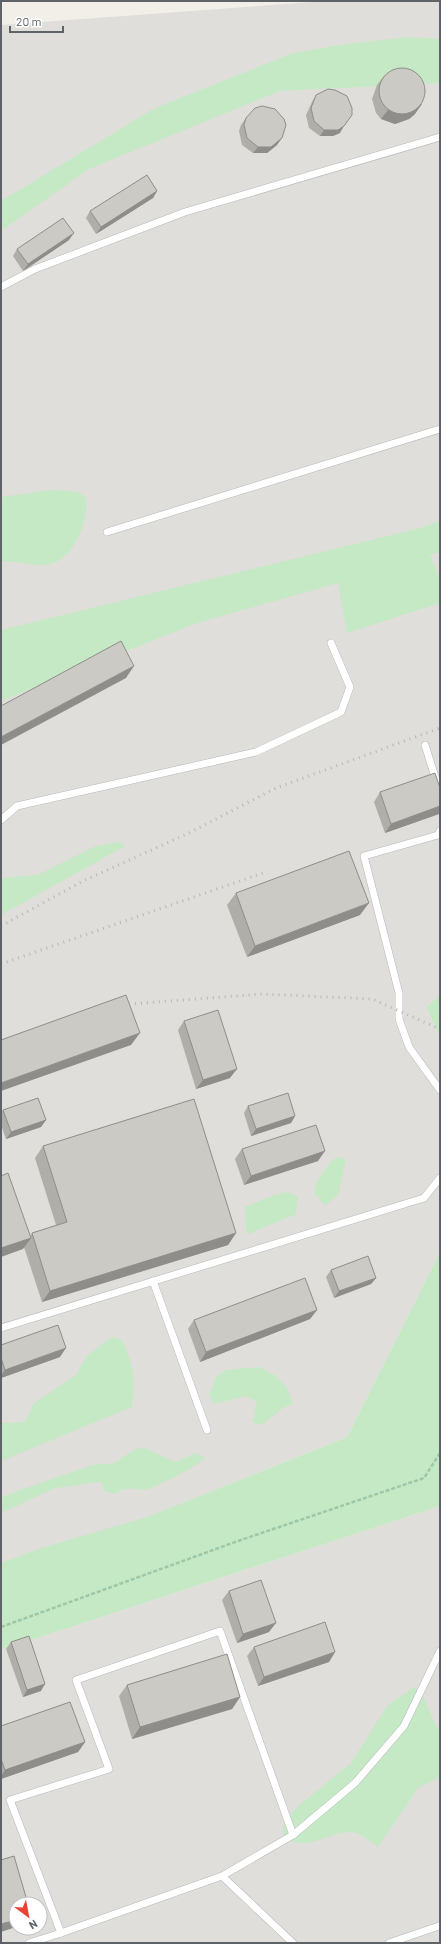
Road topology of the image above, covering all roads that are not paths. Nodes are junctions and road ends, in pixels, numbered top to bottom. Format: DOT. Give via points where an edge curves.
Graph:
graph roads {
  1 [pos="440,137"];
  2 [pos="1,287"];
  3 [pos="440,429"];
  4 [pos="107,532"];
  5 [pos="331,643"];
  6 [pos="425,745"];
  7 [pos="440,794"];
  8 [pos="1,820"];
  9 [pos="440,831"];
  10 [pos="440,1090"];
  11 [pos="440,1178"];
  12 [pos="153,1281"];
  13 [pos="1,1328"];
  14 [pos="207,1430"];
  15 [pos="440,1651"];
  16 [pos="293,1835"];
  17 [pos="222,1876"];
  18 [pos="439,1926"];
  19 [pos="62,1933"];
  20 [pos="29,1943"];
  21 [pos="293,1943"];
  22 [pos="389,1943"];
  1 -- 2 [label="lane" via="184,212 35,269"];
  3 -- 4 [label="lane"];
  5 -- 8 [label="lane" via="350,687 341,712 256,752 17,806"];
  6 -- 7 [label="lane"];
  9 -- 10 [label="lane" via="438,835 364,856 399,993 399,1019 409,1047"];
  11 -- 12 [label="lane" via="424,1198"];
  12 -- 13 [label="lane"];
  12 -- 14 [label="lane"];
  15 -- 16 [label="lane" via="404,1726 355,1783"];
  16 -- 17 [label="lane"];
  16 -- 19 [label="lane" via="220,1631 76,1680 109,1769 10,1800"];
  17 -- 19 [label="lane"];
  17 -- 21 [label="lane"];
  18 -- 22 [label="lane"];
  19 -- 20 [label="lane"];
}
